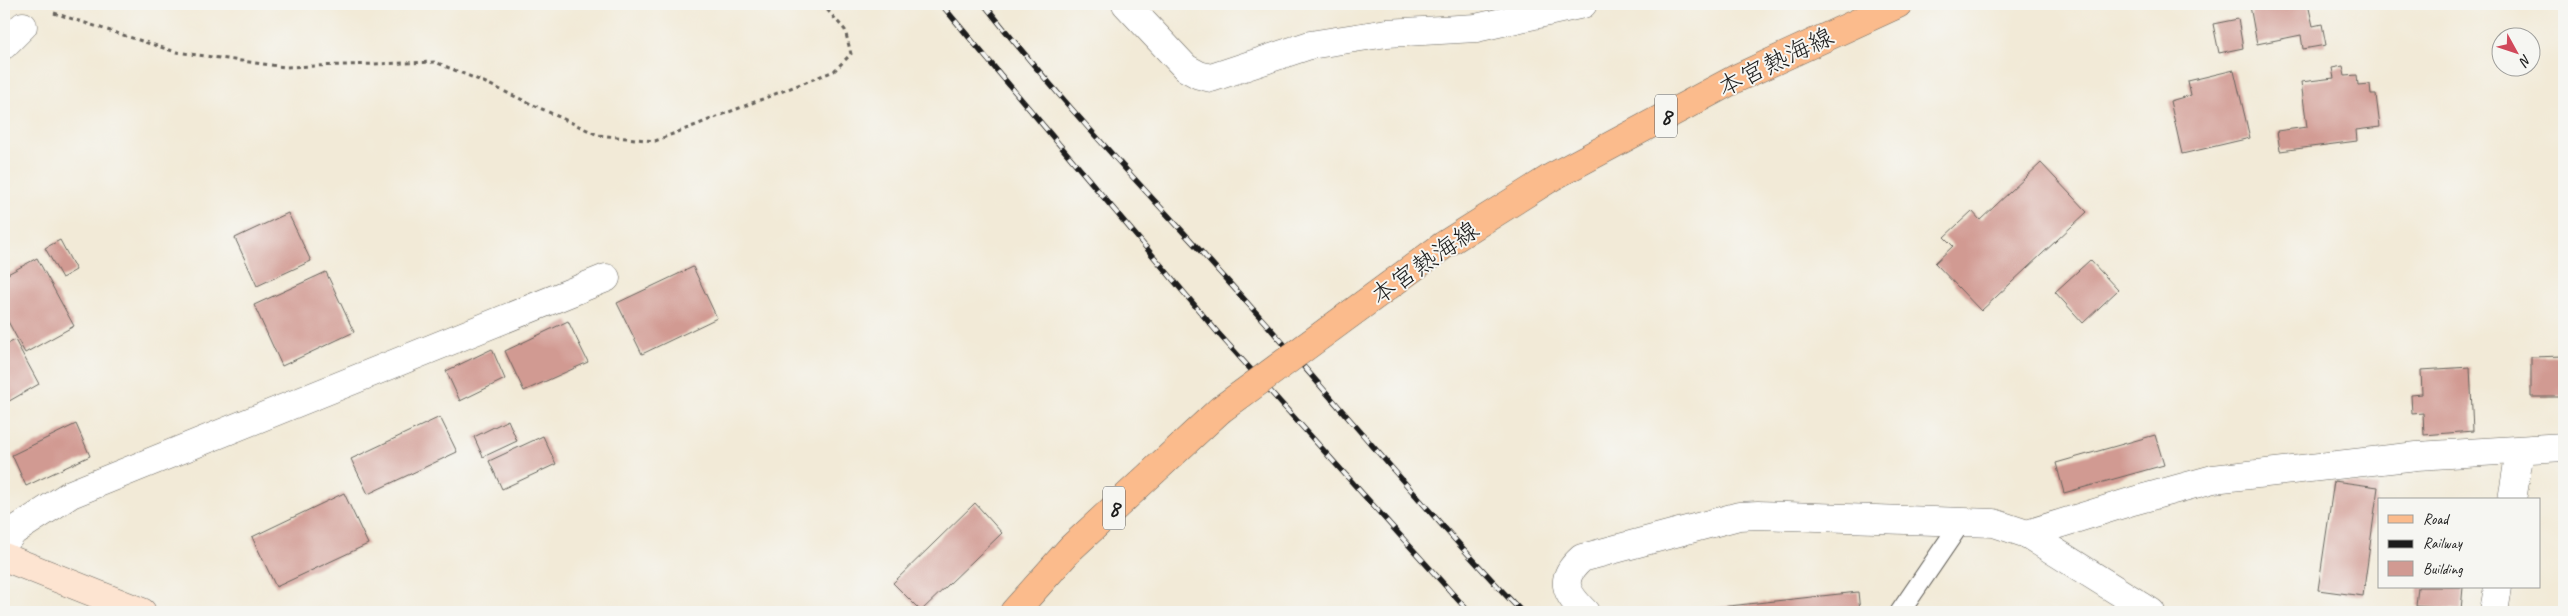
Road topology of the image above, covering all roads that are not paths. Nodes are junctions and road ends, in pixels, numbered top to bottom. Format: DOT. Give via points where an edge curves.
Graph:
graph roads {
  1 [pos="1126,4"];
  2 [pos="1583,4"];
  3 [pos="1898,4"];
  4 [pos="23,26"];
  5 [pos="4,45"];
  6 [pos="606,278"];
  7 [pos="2564,447"];
  8 [pos="2520,451"];
  9 [pos="2512,498"];
  10 [pos="1960,524"];
  11 [pos="2027,534"];
  12 [pos="4,543"];
  13 [pos="4,557"];
  14 [pos="2498,588"];
  15 [pos="142,612"];
  16 [pos="1014,612"];
  17 [pos="1585,612"];
  18 [pos="1900,612"];
  19 [pos="2151,612"];
  20 [pos="2494,612"];
  1 -- 2 [label="street" via="1186,68 1211,78 1310,45 1387,33 1476,28"];
  3 -- 16 [label="main road, 本宮熱海線 / 8, bridge" via="1735,79 1552,176 1444,245 1220,410 1071,548"];
  4 -- 5 [label="street"];
  6 -- 12 [label="street" via="71,494 14,531"];
  7 -- 8 [label="street"];
  8 -- 9 [label="street"];
  8 -- 11 [label="street" via="2417,456 2213,479"];
  10 -- 11 [label="street" via="1994,523"];
  10 -- 17 [label="street" via="1758,514 1739,516 1582,558 1566,576 1571,598"];
  10 -- 18 [label="lane"];
  11 -- 19 [label="street"];
  13 -- 15 [label="main road"];
  14 -- 20 [label="street"];
}
